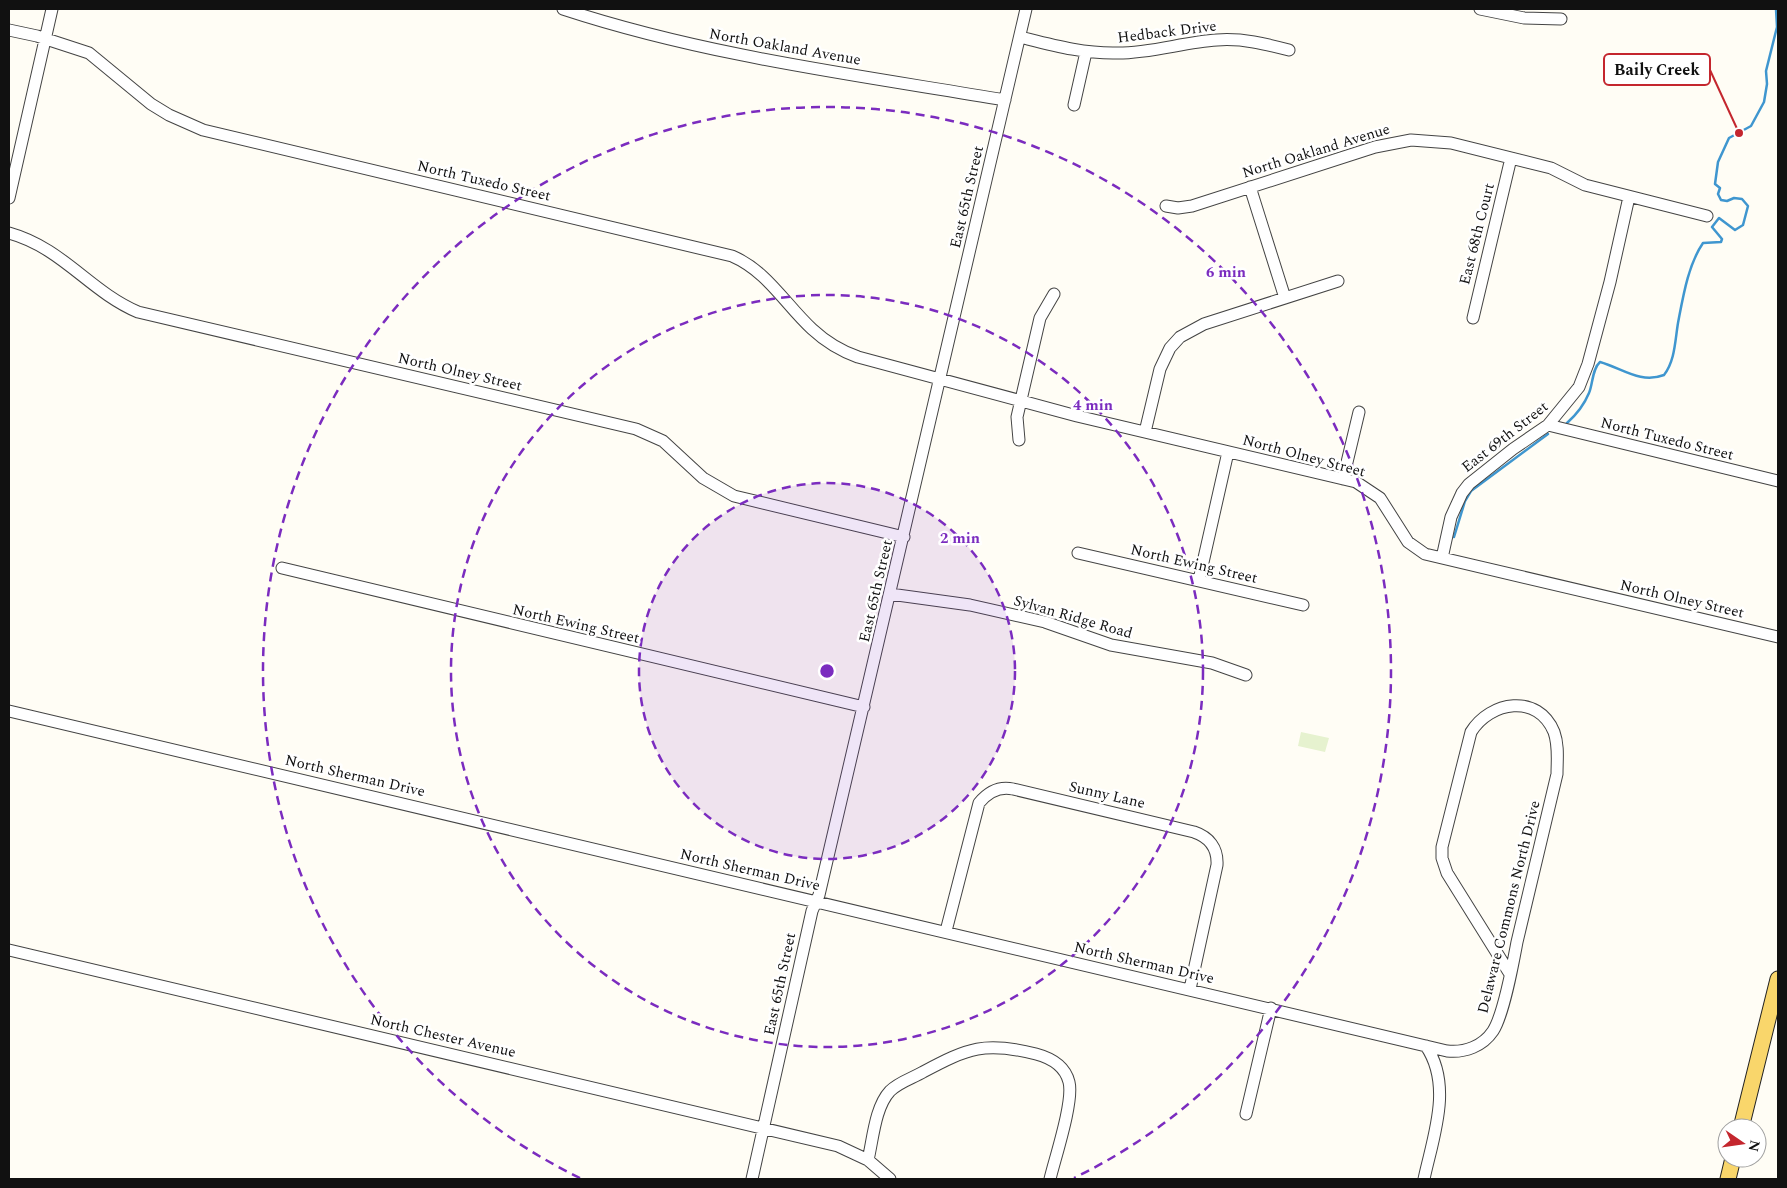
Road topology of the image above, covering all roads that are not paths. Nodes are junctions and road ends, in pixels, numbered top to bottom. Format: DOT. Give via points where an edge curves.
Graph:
graph roads {
  1 [pos="52,9"];
  2 [pos="563,9"];
  3 [pos="1026,9"];
  4 [pos="1480,9"];
  5 [pos="1560,19"];
  6 [pos="9,30"];
  7 [pos="1020,37"];
  8 [pos="45,40"];
  9 [pos="1290,50"];
  10 [pos="1086,52"];
  11 [pos="1005,100"];
  12 [pos="1074,105"];
  13 [pos="1511,158"];
  14 [pos="1250,187"];
  15 [pos="1629,197"];
  16 [pos="9,198"];
  17 [pos="1166,206"];
  18 [pos="1708,216"];
  19 [pos="9,233"];
  20 [pos="1338,281"];
  21 [pos="1054,294"];
  22 [pos="1285,298"];
  23 [pos="1472,318"];
  24 [pos="940,378"];
  25 [pos="1021,400"];
  26 [pos="1359,412"];
  27 [pos="1548,425"];
  28 [pos="1145,432"];
  29 [pos="1019,440"];
  30 [pos="1228,452"];
  31 [pos="1343,478"];
  32 [pos="1778,481"];
  33 [pos="904,538"];
  34 [pos="1078,553"];
  35 [pos="1442,558"];
  36 [pos="282,568"];
  37 [pos="1198,580"];
  38 [pos="890,594"];
  39 [pos="1303,605"];
  40 [pos="1778,637"];
  41 [pos="1246,675"];
  42 [pos="864,707"];
  43 [pos="9,711"];
  44 [pos="816,901"];
  45 [pos="946,931"];
  46 [pos="9,950"];
  47 [pos="1510,974"];
  48 [pos="1778,978"];
  49 [pos="1190,989"];
  50 [pos="1272,1008"];
  51 [pos="1482,1042"];
  52 [pos="1426,1046"];
  53 [pos="1246,1114"];
  54 [pos="1743,1118"];
  55 [pos="764,1128"];
  56 [pos="868,1160"];
  57 [pos="752,1179"];
  58 [pos="890,1179"];
  59 [pos="1050,1179"];
  60 [pos="1424,1179"];
  1 -- 8 [label="street"];
  2 -- 11 [label="street, North Oakland Avenue" via="624,29 698,46"];
  3 -- 7 [label="street, East 65th Street"];
  4 -- 5 [label="street" via="1524,18"];
  6 -- 8 [label="street, North Tuxedo Street"];
  7 -- 10 [label="street, Hedback Drive"];
  7 -- 11 [label="street, East 65th Street"];
  8 -- 16 [label="street"];
  8 -- 24 [label="street, North Tuxedo Street" via="89,52 151,104 203,130 732,256 760,273 812,329 838,348 869,361"];
  9 -- 10 [label="street, Hedback Drive" via="1228,39 1138,52"];
  10 -- 12 [label="street"];
  11 -- 24 [label="street, East 65th Street"];
  13 -- 14 [label="street, North Oakland Avenue" via="1440,141 1400,141 1375,146"];
  13 -- 15 [label="street, North Oakland Avenue" via="1551,168 1580,183"];
  13 -- 23 [label="street, East 68th Court"];
  14 -- 17 [label="street, North Oakland Avenue" via="1187,208"];
  14 -- 22 [label="street"];
  15 -- 18 [label="street, North Oakland Avenue"];
  15 -- 27 [label="street, East 69th Street" via="1588,364 1572,399"];
  19 -- 33 [label="street, North Olney Street" via="53,252 115,300 138,312 636,429 663,441 702,478 734,496"];
  20 -- 22 [label="street"];
  21 -- 25 [label="street" via="1040,318"];
  22 -- 28 [label="street" via="1200,326 1180,337 1160,368"];
  24 -- 25 [label="street, North Olney Street"];
  24 -- 33 [label="street, East 65th Street"];
  25 -- 28 [label="street, North Olney Street"];
  25 -- 29 [label="street" via="1017,420"];
  26 -- 31 [label="street"];
  27 -- 32 [label="street, North Tuxedo Street"];
  27 -- 35 [label="street, East 69th Street" via="1476,477 1462,492 1451,517"];
  28 -- 30 [label="street, North Olney Street"];
  30 -- 31 [label="street, North Olney Street"];
  30 -- 37 [label="street"];
  31 -- 35 [label="street, North Olney Street" via="1363,485 1380,498 1414,548"];
  33 -- 38 [label="street, East 65th Street"];
  34 -- 37 [label="street, North Ewing Street"];
  35 -- 40 [label="street, North Olney Street"];
  36 -- 42 [label="street, North Ewing Street"];
  37 -- 39 [label="street, North Ewing Street"];
  38 -- 41 [label="street, Sylvan Ridge Road" via="1045,622 1111,645 1212,663"];
  38 -- 42 [label="street, East 65th Street"];
  42 -- 44 [label="street, East 65th Street"];
  43 -- 44 [label="street, North Sherman Drive"];
  44 -- 45 [label="street, North Sherman Drive"];
  44 -- 55 [label="street, East 65th Street"];
  45 -- 49 [label="street, North Sherman Drive"];
  45 -- 49 [label="street, Sunny Lane" via="974,812 986,795 996,790 1013,789 1194,832 1209,841 1216,850 1217,864"];
  46 -- 55 [label="street, North Chester Avenue"];
  47 -- 47 [label="street, Delaware Commons North Drive" via="1557,774 1557,744 1553,729 1544,718 1528,708 1513,705 1488,712 1470,736 1443,838 1442,858 1447,873"];
  47 -- 51 [label="street, Delaware Commons North Drive" via="1497,1022"];
  48 -- 54 [label="main road"];
  49 -- 50 [label="street, North Sherman Drive"];
  50 -- 52 [label="street, North Sherman Drive"];
  50 -- 53 [label="street"];
  51 -- 52 [label="street, North Sherman Drive" via="1458,1051"];
  52 -- 60 [label="street" via="1434,1062 1440,1095"];
  55 -- 56 [label="street, North Chester Avenue" via="846,1148"];
  55 -- 57 [label="street, East 65th Street"];
  56 -- 58 [label="street, North Chester Avenue"];
  56 -- 59 [label="street" via="881,1106 889,1092 955,1055 980,1048 1010,1048 1051,1060 1065,1073 1069,1084 1070,1097"];
}
